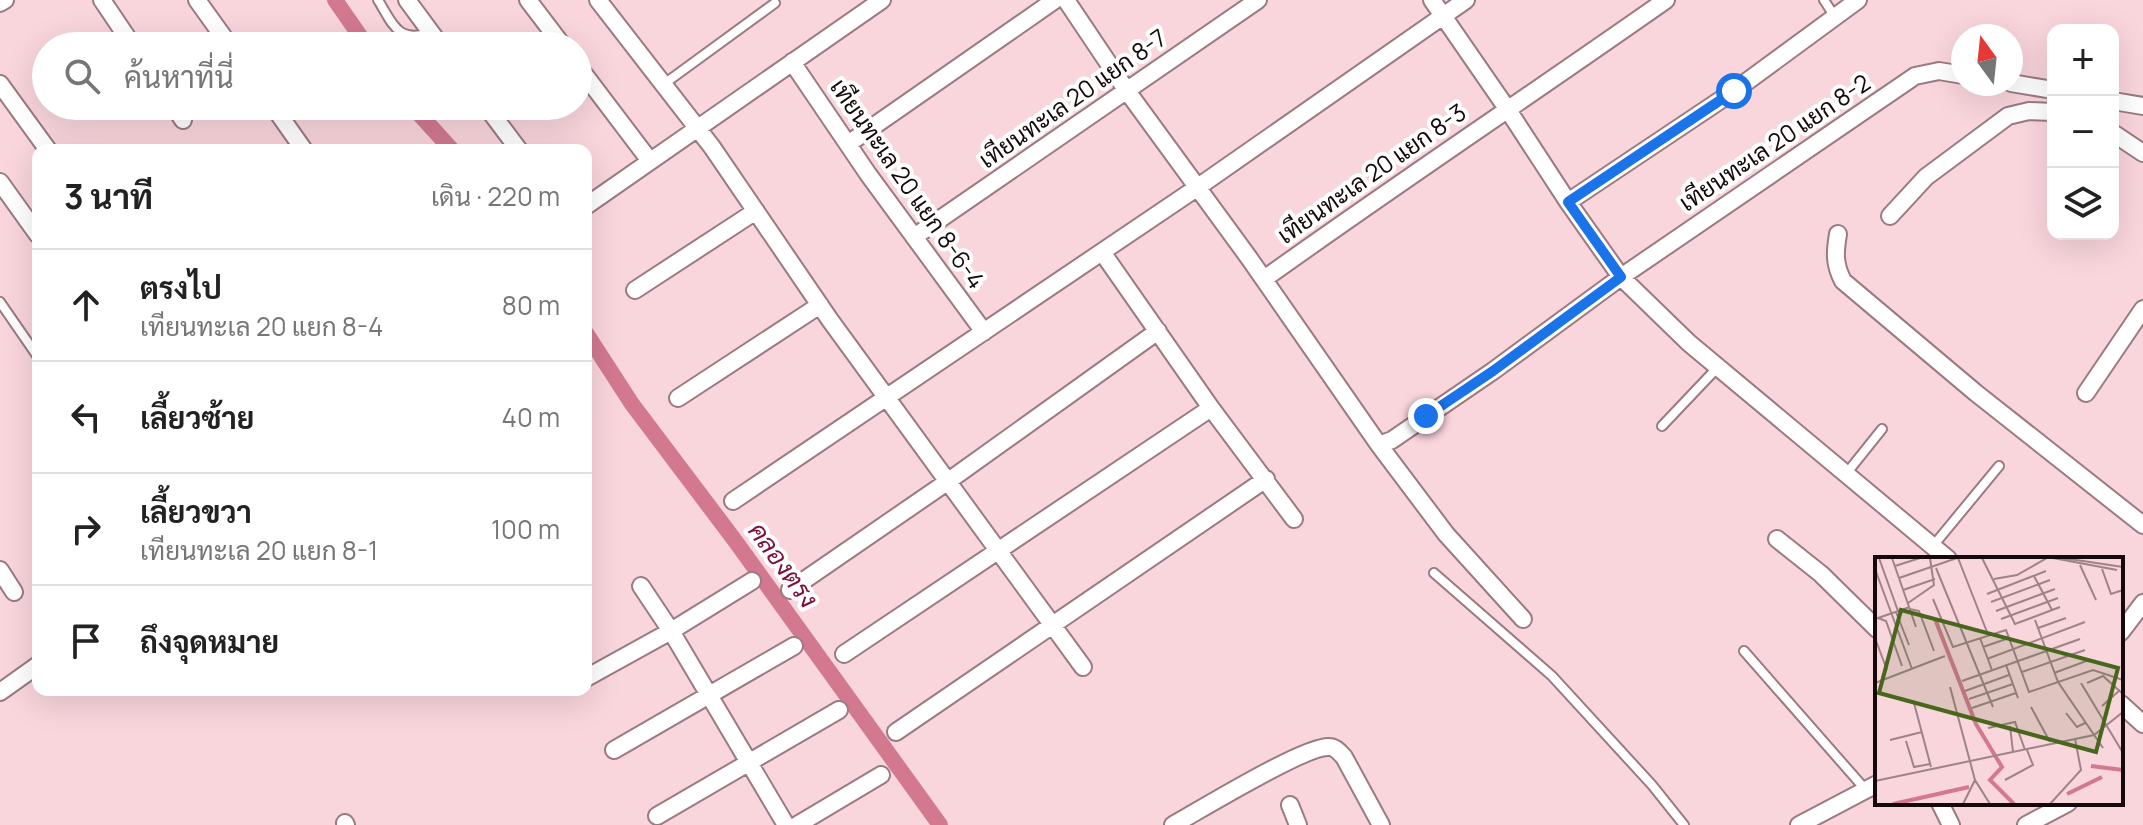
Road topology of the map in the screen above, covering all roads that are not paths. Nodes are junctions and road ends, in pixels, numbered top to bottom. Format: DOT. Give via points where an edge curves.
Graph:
graph roads {
  1 [pos="5,0"];
  2 [pos="102,0"];
  3 [pos="197,0"];
  4 [pos="378,0"];
  5 [pos="407,0"];
  6 [pos="528,0"];
  7 [pos="882,0"];
  8 [pos="1055,0"];
  9 [pos="1066,0"];
  10 [pos="1258,0"];
  11 [pos="1432,0"];
  12 [pos="1466,0"];
  13 [pos="1666,0"];
  14 [pos="1824,0"];
  15 [pos="1858,0"];
  16 [pos="601,1"];
  17 [pos="0,3"];
  18 [pos="775,3"];
  19 [pos="1443,16"];
  20 [pos="1835,17"];
  21 [pos="124,32"];
  22 [pos="220,32"];
  23 [pos="400,32"];
  24 [pos="431,32"];
  25 [pos="552,32"];
  26 [pos="792,62"];
  27 [pos="1951,73"];
  28 [pos="0,84"];
  29 [pos="592,84"];
  30 [pos="663,85"];
  31 [pos="2023,85"];
  32 [pos="2047,89"];
  33 [pos="1127,91"];
  34 [pos="2119,102"];
  35 [pos="2143,106"];
  36 [pos="1508,110"];
  37 [pos="2047,112"];
  38 [pos="283,120"];
  39 [pos="496,120"];
  40 [pos="697,128"];
  41 [pos="2119,137"];
  42 [pos="44,144"];
  43 [pos="300,144"];
  44 [pos="514,144"];
  45 [pos="848,144"];
  46 [pos="2143,153"];
  47 [pos="650,161"];
  48 [pos="0,182"];
  49 [pos="1198,187"];
  50 [pos="592,202"];
  51 [pos="1568,202"];
  52 [pos="756,211"];
  53 [pos="1890,216"];
  54 [pos="32,227"];
  55 [pos="1838,234"];
  56 [pos="914,237"];
  57 [pos="1102,252"];
  58 [pos="1621,277"];
  59 [pos="1264,279"];
  60 [pos="635,290"];
  61 [pos="0,302"];
  62 [pos="820,305"];
  63 [pos="2143,309"];
  64 [pos="1158,331"];
  65 [pos="984,332"];
  66 [pos="32,348"];
  67 [pos="1718,367"];
  68 [pos="2086,393"];
  69 [pos="678,398"];
  70 [pos="887,398"];
  71 [pos="1211,408"];
  72 [pos="1662,426"];
  73 [pos="1882,429"];
  74 [pos="1379,445"];
  75 [pos="1999,466"];
  76 [pos="1846,474"];
  77 [pos="1266,479"];
  78 [pos="947,482"];
  79 [pos="733,501"];
  80 [pos="1294,519"];
  81 [pos="2143,525"];
  82 [pos="1777,539"];
  83 [pos="1933,546"];
  84 [pos="998,551"];
  85 [pos="1946,557"];
  86 [pos="0,570"];
  87 [pos="1434,573"];
  88 [pos="752,581"];
  89 [pos="641,586"];
  90 [pos="790,590"];
  91 [pos="14,592"];
  92 [pos="2143,603"];
  93 [pos="1523,619"];
  94 [pos="1051,625"];
  95 [pos="1875,627"];
  96 [pos="2123,629"];
  97 [pos="671,631"];
  98 [pos="794,646"];
  99 [pos="1744,651"];
  100 [pos="844,654"];
  101 [pos="1083,667"];
  102 [pos="32,669"];
  103 [pos="592,675"];
  104 [pos="0,692"];
  105 [pos="710,695"];
  106 [pos="2123,706"];
  107 [pos="839,710"];
  108 [pos="2143,724"];
  109 [pos="896,732"];
  110 [pos="614,750"];
  111 [pos="749,761"];
  112 [pos="881,775"];
  113 [pos="1871,787"];
  114 [pos="1290,805"];
  115 [pos="1941,805"];
  116 [pos="2064,805"];
  117 [pos="657,816"];
  118 [pos="786,825"];
  119 [pos="797,825"];
  120 [pos="1173,825"];
  121 [pos="1298,825"];
  122 [pos="1381,825"];
  123 [pos="1684,825"];
  124 [pos="1799,825"];
  125 [pos="1951,825"];
  126 [pos="2026,825"];
  1 -- 17 [label="street"];
  2 -- 21 [label="street"];
  3 -- 22 [label="street"];
  4 -- 23 [label="lane"];
  5 -- 24 [label="street"];
  6 -- 25 [label="street"];
  7 -- 26 [label="street"];
  8 -- 45 [label="street"];
  9 -- 33 [label="street"];
  10 -- 33 [label="street, เทียนทะเล 20 แยก 8-7"];
  11 -- 19 [label="street"];
  12 -- 19 [label="street"];
  13 -- 36 [label="street, เทียนทะเล 20 แยก 8-3"];
  14 -- 20 [label="lane"];
  15 -- 20 [label="street"];
  16 -- 30 [label="street"];
  18 -- 30 [label="lane"];
  19 -- 36 [label="street"];
  19 -- 49 [label="street"];
  20 -- 51 [label="street"];
  26 -- 40 [label="street"];
  26 -- 45 [label="street, เทียนทะเล 20 แยก 8-6-4"];
  27 -- 58 [label="street, เทียนทะเล 20 แยก 8-2" via="1915,76"];
  28 -- 42 [label="street"];
  29 -- 47 [label="street"];
  30 -- 40 [label="street"];
  31 -- 32 [label="street"];
  33 -- 49 [label="street"];
  33 -- 56 [label="street, เทียนทะเล 20 แยก 8-7"];
  34 -- 35 [label="street"];
  36 -- 51 [label="street"];
  36 -- 59 [label="street, เทียนทะเล 20 แยก 8-3"];
  37 -- 53 [label="street" via="2008,116 1926,177"];
  38 -- 43 [label="street"];
  39 -- 44 [label="street"];
  40 -- 47 [label="street"];
  40 -- 52 [label="street"];
  41 -- 46 [label="street"];
  45 -- 56 [label="street, เทียนทะเล 20 แยก 8-6-4"];
  47 -- 50 [label="street"];
  48 -- 54 [label="street"];
  49 -- 57 [label="street"];
  49 -- 59 [label="street"];
  51 -- 58 [label="street"];
  52 -- 60 [label="street"];
  52 -- 62 [label="street"];
  55 -- 81 [label="street" via="1836,269 1843,281"];
  56 -- 65 [label="street, เทียนทะเล 20 แยก 8-6-4"];
  57 -- 64 [label="street"];
  57 -- 65 [label="street"];
  58 -- 67 [label="street"];
  58 -- 74 [label="street, เทียนทะเล 20 แยก 8-2" via="1493,371"];
  59 -- 74 [label="street"];
  61 -- 66 [label="lane"];
  62 -- 69 [label="street"];
  62 -- 70 [label="street"];
  63 -- 68 [label="street"];
  64 -- 71 [label="street"];
  64 -- 78 [label="street"];
  65 -- 70 [label="street"];
  67 -- 72 [label="lane"];
  67 -- 76 [label="street"];
  70 -- 78 [label="street"];
  70 -- 79 [label="street"];
  71 -- 77 [label="street"];
  71 -- 84 [label="street"];
  73 -- 76 [label="lane"];
  74 -- 93 [label="street" via="1446,534"];
  75 -- 83 [label="lane"];
  76 -- 83 [label="street"];
  77 -- 80 [label="street"];
  77 -- 94 [label="street"];
  78 -- 84 [label="street"];
  78 -- 90 [label="street"];
  82 -- 95 [label="street"];
  83 -- 85 [label="street"];
  84 -- 94 [label="street"];
  84 -- 100 [label="street"];
  86 -- 91 [label="street"];
  87 -- 123 [label="lane" via="1552,676"];
  88 -- 97 [label="street"];
  89 -- 97 [label="street"];
  92 -- 96 [label="street"];
  94 -- 101 [label="street"];
  94 -- 109 [label="street"];
  97 -- 103 [label="street"];
  97 -- 105 [label="street"];
  98 -- 105 [label="street"];
  99 -- 113 [label="lane"];
  102 -- 104 [label="street"];
  105 -- 110 [label="street"];
  105 -- 111 [label="street"];
  106 -- 108 [label="street"];
  107 -- 111 [label="street"];
  111 -- 117 [label="street"];
  111 -- 118 [label="street"];
  112 -- 119 [label="street"];
  113 -- 124 [label="street"];
  114 -- 121 [label="street"];
  115 -- 125 [label="street"];
  116 -- 126 [label="street"];
  120 -- 122 [label="street" via="1300,754 1329,747 1344,757"];
}
